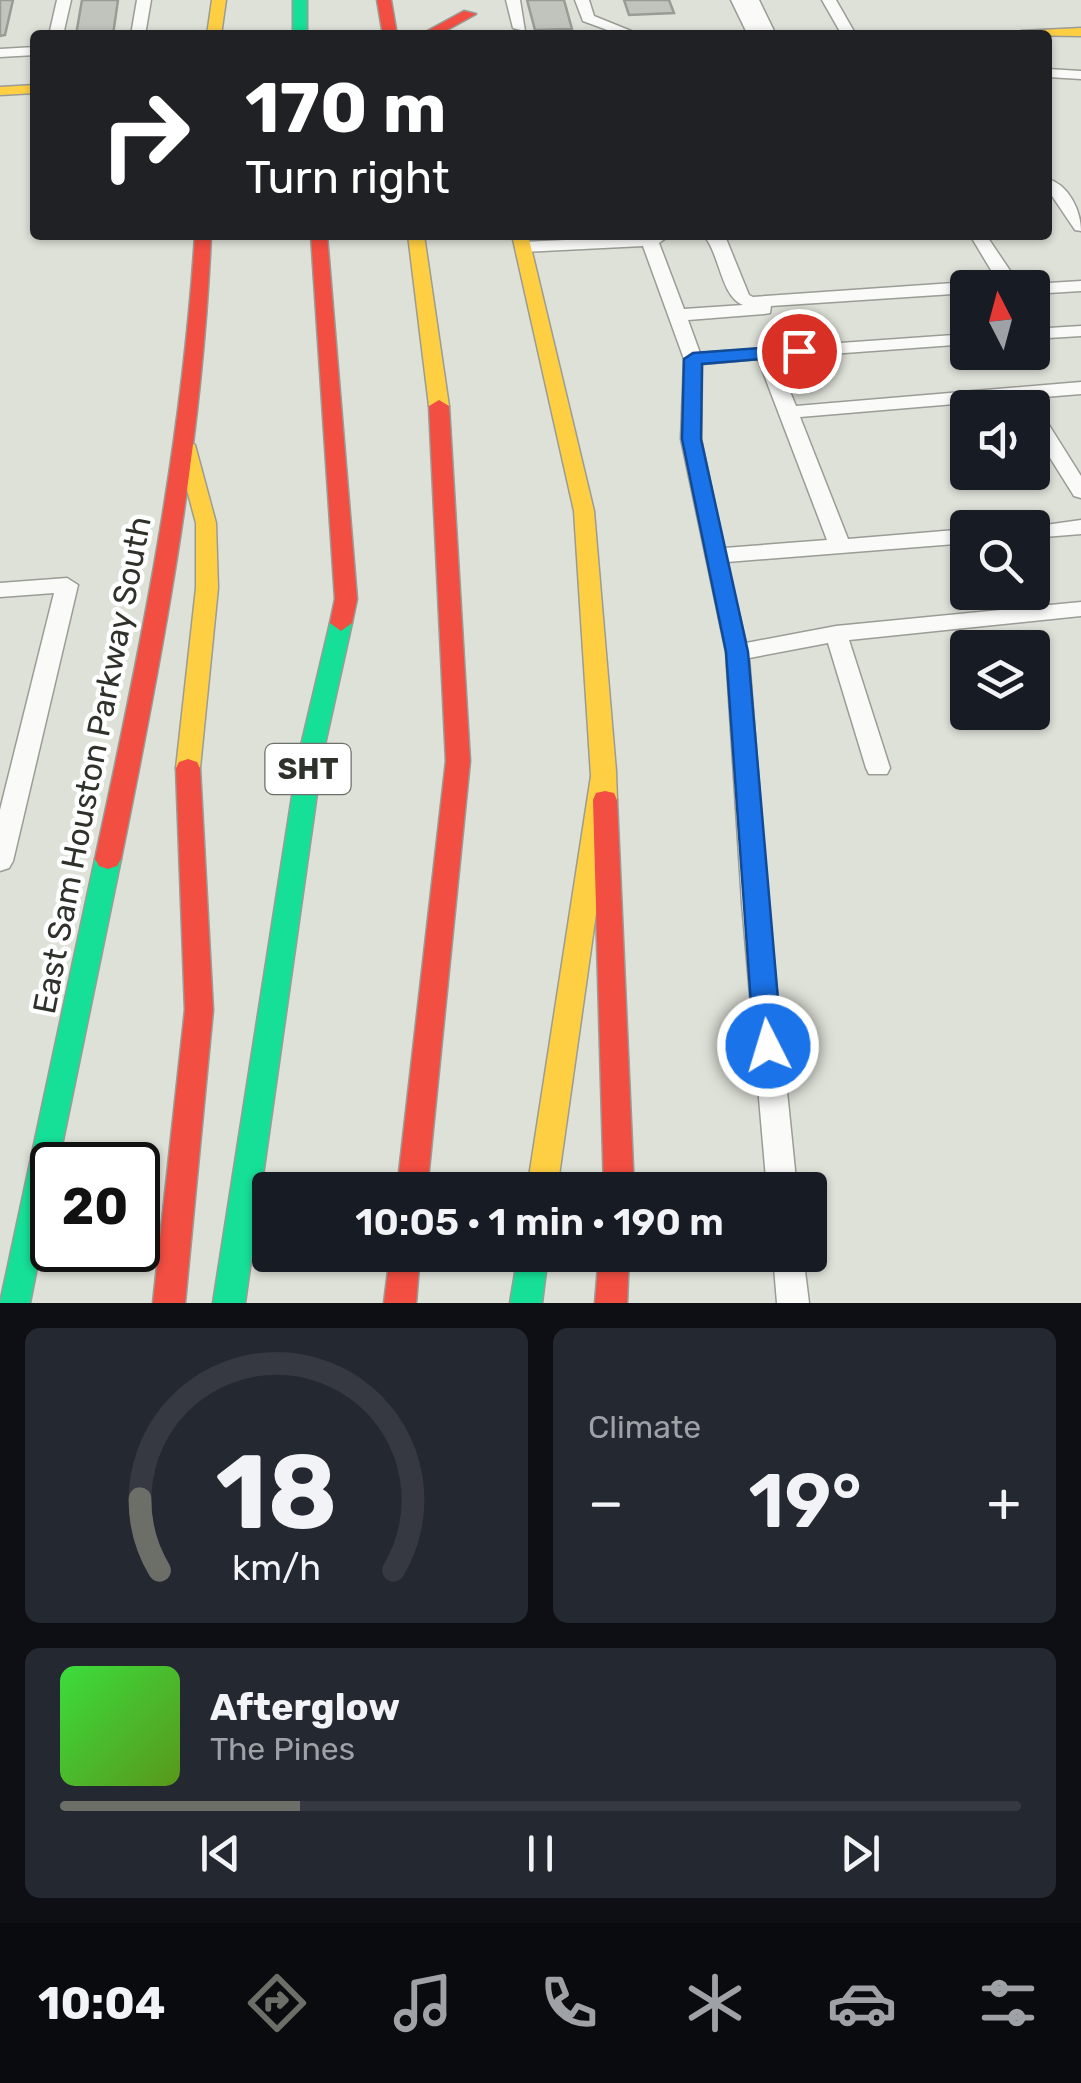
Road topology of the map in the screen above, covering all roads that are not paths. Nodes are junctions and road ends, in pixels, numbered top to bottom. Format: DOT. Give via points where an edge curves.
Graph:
graph roads {
  1 [pos="300,0"];
  2 [pos="384,0"];
  3 [pos="513,0"];
  4 [pos="582,0"];
  5 [pos="746,0"];
  6 [pos="829,0"];
  7 [pos="470,16"];
  8 [pos="60,19"];
  9 [pos="78,20"];
  10 [pos="520,28"];
  11 [pos="300,30"];
  12 [pos="389,30"];
  13 [pos="438,30"];
  14 [pos="620,30"];
  15 [pos="760,30"];
  16 [pos="846,30"];
  17 [pos="1081,32"];
  18 [pos="1052,33"];
  19 [pos="30,52"];
  20 [pos="1,55"];
  21 [pos="1052,72"];
  22 [pos="1081,75"];
  23 [pos="30,89"];
  24 [pos="0,91"];
  25 [pos="1052,186"];
  26 [pos="1081,226"];
  27 [pos="204,240"];
  28 [pos="319,240"];
  29 [pos="417,240"];
  30 [pos="567,240"];
  31 [pos="657,240"];
  32 [pos="719,240"];
  33 [pos="981,240"];
  34 [pos="522,241"];
  35 [pos="1081,286"];
  36 [pos="1050,288"];
  37 [pos="950,295"];
  38 [pos="677,315"];
  39 [pos="1081,330"];
  40 [pos="1050,333"];
  41 [pos="950,340"];
  42 [pos="765,353"];
  43 [pos="693,359"];
  44 [pos="1081,388"];
  45 [pos="1050,397"];
  46 [pos="950,407"];
  47 [pos="789,412"];
  48 [pos="1050,441"];
  49 [pos="185,445"];
  50 [pos="1081,492"];
  51 [pos="1081,527"];
  52 [pos="1050,529"];
  53 [pos="950,537"];
  54 [pos="840,546"];
  55 [pos="715,556"];
  56 [pos="0,590"];
  57 [pos="1081,609"];
  58 [pos="836,634"];
  59 [pos="737,652"];
  60 [pos="878,768"];
  61 [pos="604,771"];
  62 [pos="0,861"];
  63 [pos="414,1172"];
  64 [pos="545,1172"];
  65 [pos="618,1172"];
  66 [pos="780,1172"];
  67 [pos="403,1272"];
  68 [pos="531,1272"];
  69 [pos="613,1272"];
  70 [pos="789,1272"];
  71 [pos="14,1303"];
  72 [pos="169,1303"];
  73 [pos="229,1303"];
  74 [pos="400,1303"];
  75 [pos="526,1303"];
  76 [pos="611,1303"];
  77 [pos="792,1303"];
  1 -- 11 [label="main road"];
  2 -- 12 [label="main road"];
  3 -- 10 [label="lane"];
  4 -- 14 [label="lane" via="588,18"];
  5 -- 15 [label="street"];
  6 -- 16 [label="lane"];
  7 -- 13 [label="main road"];
  8 -- 9 [label="lane"];
  17 -- 18 [label="main road"];
  19 -- 20 [label="lane"];
  21 -- 22 [label="lane"];
  23 -- 24 [label="main road"];
  25 -- 26 [label="lane"];
  27 -- 49 [label="main road, East Sam Houston Parkway South"];
  28 -- 73 [label="main road, SHT" via="346,599 310,758"];
  29 -- 63 [label="main road" via="439,403 458,761"];
  30 -- 34 [label="lane"];
  31 -- 38 [label="lane"];
  32 -- 33 [label="lane" via="742,298 751,302 1004,284"];
  34 -- 61 [label="main road" via="584,511"];
  35 -- 36 [label="lane"];
  37 -- 38 [label="lane"];
  38 -- 43 [label="lane"];
  39 -- 40 [label="lane"];
  41 -- 42 [label="lane"];
  42 -- 43 [label="lane"];
  42 -- 47 [label="lane"];
  43 -- 55 [label="lane" via="692,439"];
  44 -- 45 [label="lane"];
  46 -- 47 [label="lane"];
  47 -- 54 [label="lane"];
  48 -- 50 [label="lane"];
  49 -- 71 [label="main road, East Sam Houston Parkway South" via="165,588"];
  49 -- 72 [label="main road" via="206,523 207,588 188,762 199,1010"];
  51 -- 52 [label="lane"];
  53 -- 54 [label="lane"];
  54 -- 55 [label="lane"];
  55 -- 59 [label="lane"];
  56 -- 62 [label="lane" via="68,585"];
  57 -- 58 [label="lane"];
  58 -- 59 [label="lane"];
  58 -- 60 [label="lane"];
  59 -- 66 [label="lane"];
  61 -- 64 [label="main road"];
  61 -- 65 [label="main road"];
  67 -- 74 [label="main road"];
  68 -- 75 [label="main road"];
  69 -- 76 [label="main road"];
  70 -- 77 [label="lane"];
}
